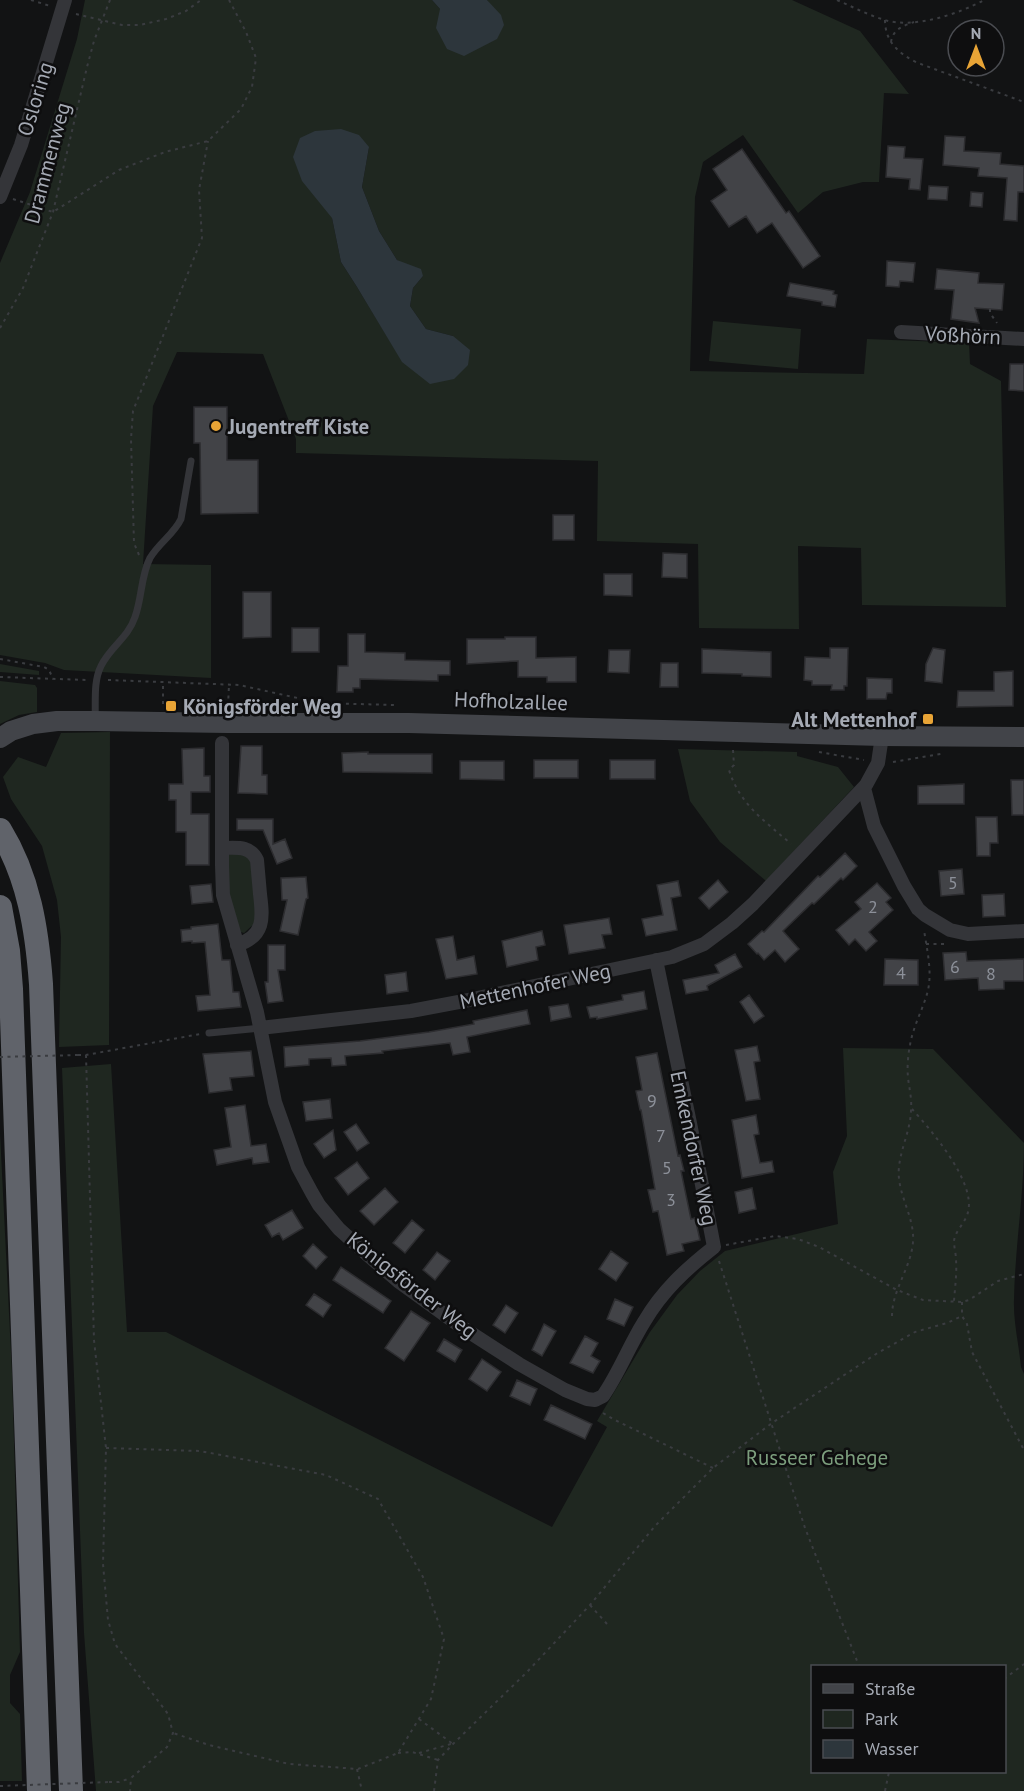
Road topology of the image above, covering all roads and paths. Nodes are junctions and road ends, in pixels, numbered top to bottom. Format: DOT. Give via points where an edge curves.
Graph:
graph roads {
  1 [pos="31,0"];
  2 [pos="110,0"];
  3 [pos="201,0"];
  4 [pos="229,0"];
  5 [pos="837,0"];
  6 [pos="984,0"];
  7 [pos="64,5"];
  8 [pos="885,20"];
  9 [pos="102,21"];
  10 [pos="917,21"];
  11 [pos="891,42"];
  12 [pos="1024,102"];
  13 [pos="208,141"];
  14 [pos="1,191"];
  15 [pos="53,212"];
  16 [pos="0,328"];
  17 [pos="901,332"];
  18 [pos="1024,339"];
  19 [pos="191,461"];
  20 [pos="148,562"];
  21 [pos="0,659"];
  22 [pos="0,677"];
  23 [pos="53,679"];
  24 [pos="96,680"];
  25 [pos="164,683"];
  26 [pos="228,685"];
  27 [pos="400,705"];
  28 [pos="163,706"];
  29 [pos="95,721"];
  30 [pos="227,723"];
  31 [pos="882,736"];
  32 [pos="1024,737"];
  33 [pos="0,738"];
  34 [pos="222,743"];
  35 [pos="733,751"];
  36 [pos="864,788"];
  37 [pos="0,830"];
  38 [pos="222,848"];
  39 [pos="801,853"];
  40 [pos="0,907"];
  41 [pos="925,915"];
  42 [pos="1024,932"];
  43 [pos="237,945"];
  44 [pos="656,960"];
  45 [pos="260,1028"];
  46 [pos="209,1033"];
  47 [pos="86,1055"];
  48 [pos="0,1057"];
  49 [pos="912,1108"];
  50 [pos="714,1247"];
  51 [pos="1024,1274"];
  52 [pos="897,1290"];
  53 [pos="954,1301"];
  54 [pos="962,1302"];
  55 [pos="892,1316"];
  56 [pos="962,1316"];
  57 [pos="595,1400"];
  58 [pos="772,1423"];
  59 [pos="106,1448"];
  60 [pos="1024,1450"];
  61 [pos="713,1468"];
  62 [pos="590,1605"];
  63 [pos="607,1624"];
  64 [pos="1024,1664"];
  65 [pos="859,1665"];
  66 [pos="1006,1678"];
  67 [pos="418,1719"];
  68 [pos="173,1732"];
  69 [pos="453,1744"];
  70 [pos="398,1753"];
  71 [pos="419,1753"];
  72 [pos="438,1760"];
  73 [pos="357,1769"];
  74 [pos="889,1773"];
  75 [pos="130,1778"];
  76 [pos="0,1786"];
  77 [pos="39,1791"];
  78 [pos="71,1791"];
  79 [pos="130,1791"];
  80 [pos="362,1791"];
  81 [pos="434,1791"];
  82 [pos="885,1791"];
  1 -- 7 [label="path"];
  2 -- 9 [label="path, Drammenweg"];
  3 -- 9 [label="path" via="186,11 140,25"];
  4 -- 13 [label="path" via="256,58 252,87 241,109"];
  5 -- 8 [label="path"];
  6 -- 10 [label="path" via="967,9"];
  7 -- 9 [label="path"];
  7 -- 14 [label="street, Osloring" via="21,145"];
  8 -- 10 [label="path"];
  8 -- 11 [label="path"];
  9 -- 15 [label="path, Drammenweg"];
  10 -- 11 [label="path" via="902,26"];
  11 -- 12 [label="path" via="906,58"];
  13 -- 15 [label="path" via="119,170"];
  13 -- 20 [label="path" via="199,189 202,238 133,411 134,543 138,554"];
  14 -- 15 [label="path"];
  15 -- 16 [label="path, Drammenweg" via="23,288"];
  17 -- 18 [label="street, Voßhörn"];
  19 -- 20 [label="lane" via="181,519"];
  20 -- 24 [label="lane" via="132,625 101,665"];
  21 -- 23 [label="path" via="44,667"];
  22 -- 23 [label="path"];
  23 -- 24 [label="path"];
  24 -- 25 [label="path"];
  24 -- 29 [label="lane"];
  25 -- 26 [label="path"];
  25 -- 28 [label="path"];
  26 -- 27 [label="path" via="320,703"];
  26 -- 30 [label="path"];
  29 -- 30 [label="street, Hofholzallee"];
  29 -- 33 [label="street, Hofholzallee" via="33,724"];
  30 -- 31 [label="street, Hofholzallee" via="409,723"];
  31 -- 32 [label="street, Hofholzallee"];
  31 -- 36 [label="street, Mettenhofer Weg" via="878,763"];
  34 -- 38 [label="street, Königsförder Weg"];
  35 -- 39 [label="path" via="734,765 729,770 748,807"];
  36 -- 39 [label="street, Mettenhofer Weg"];
  36 -- 41 [label="street" via="874,826 904,886"];
  37 -- 78 [label="highway" via="19,869 38,941"];
  38 -- 43 [label="street, Königsförder Weg" via="223,895"];
  38 -- 43 [label="street" via="247,849 257,860 262,919 251,938"];
  39 -- 44 [label="street, Mettenhofer Weg" via="717,936"];
  40 -- 77 [label="highway" via="11,989"];
  41 -- 42 [label="street" via="950,930 968,934"];
  41 -- 49 [label="path" via="930,979 909,1046"];
  43 -- 45 [label="street, Königsförder Weg"];
  44 -- 45 [label="street, Mettenhofer Weg" via="411,1011"];
  44 -- 50 [label="street, Emkendorfer Weg"];
  45 -- 46 [label="lane, Mettenhofer Weg"];
  45 -- 57 [label="street, Königsförder Weg" via="275,1102 298,1167 319,1205 339,1229 398,1281 463,1328 565,1390"];
  46 -- 47 [label="path"];
  47 -- 48 [label="path, bridge"];
  47 -- 59 [label="path" via="94,1340"];
  49 -- 52 [label="path" via="898,1168 913,1243"];
  49 -- 53 [label="path" via="949,1154 967,1193 969,1211 954,1241"];
  50 -- 52 [label="path" via="775,1236 798,1239"];
  50 -- 57 [label="street, Emkendorfer Weg" via="657,1302 608,1390"];
  50 -- 58 [label="path"];
  51 -- 54 [label="path" via="998,1281"];
  52 -- 53 [label="path" via="923,1300"];
  52 -- 55 [label="path"];
  53 -- 54 [label="path"];
  54 -- 56 [label="path"];
  56 -- 58 [label="path" via="886,1347"];
  56 -- 60 [label="path" via="968,1324 972,1352"];
  57 -- 61 [label="path" via="599,1410 615,1420"];
  58 -- 61 [label="path"];
  58 -- 65 [label="path" via="805,1528"];
  59 -- 67 [label="path" via="200,1451 326,1474 378,1499 423,1576 444,1639 431,1699"];
  59 -- 68 [label="path" via="103,1564 108,1620 115,1644 168,1714"];
  61 -- 62 [label="path" via="655,1526"];
  62 -- 63 [label="path"];
  62 -- 69 [label="path"];
  64 -- 66 [label="path"];
  67 -- 69 [label="path"];
  67 -- 70 [label="path"];
  68 -- 73 [label="path" via="289,1764"];
  68 -- 75 [label="path" via="167,1747"];
  69 -- 71 [label="path"];
  69 -- 72 [label="path"];
  70 -- 71 [label="path"];
  70 -- 73 [label="path"];
  71 -- 72 [label="path"];
  72 -- 81 [label="path"];
  73 -- 80 [label="path"];
  74 -- 82 [label="path"];
  75 -- 76 [label="path, bridge" via="119,1782"];
  75 -- 79 [label="path"];
}
